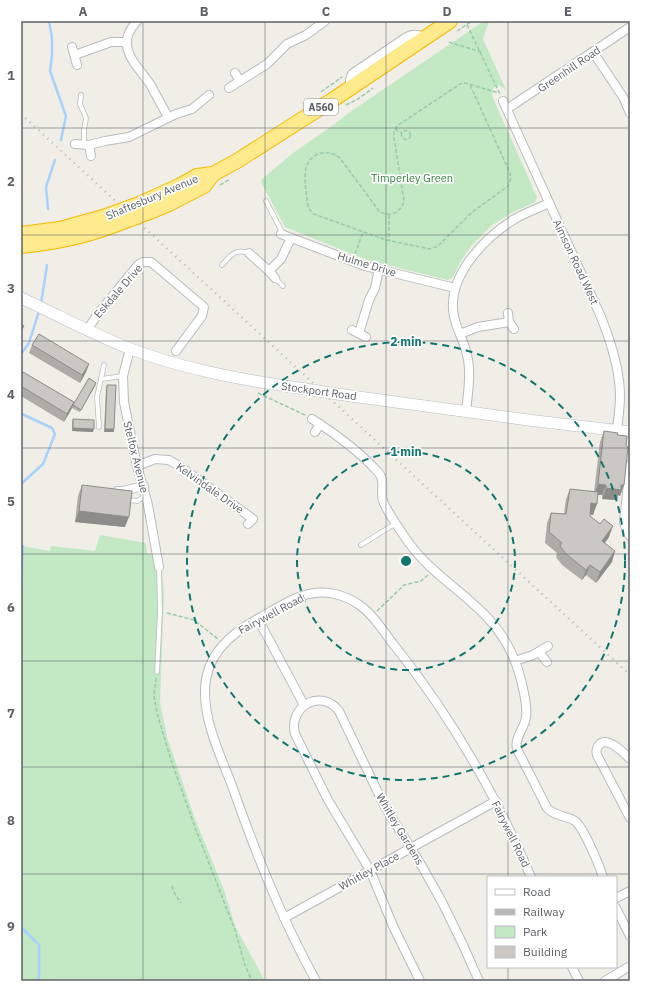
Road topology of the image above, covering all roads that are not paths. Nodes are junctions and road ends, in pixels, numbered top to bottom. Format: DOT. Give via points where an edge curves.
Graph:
graph roads {
  1 [pos="138,21"];
  2 [pos="450,21"];
  3 [pos="323,22"];
  4 [pos="630,27"];
  5 [pos="127,42"];
  6 [pos="72,47"];
  7 [pos="593,52"];
  8 [pos="75,55"];
  9 [pos="77,65"];
  10 [pos="235,73"];
  11 [pos="240,81"];
  12 [pos="229,88"];
  13 [pos="81,95"];
  14 [pos="209,96"];
  15 [pos="501,97"];
  16 [pos="507,109"];
  17 [pos="630,112"];
  18 [pos="168,118"];
  19 [pos="75,144"];
  20 [pos="86,145"];
  21 [pos="91,156"];
  22 [pos="266,200"];
  23 [pos="549,203"];
  24 [pos="108,222"];
  25 [pos="21,234"];
  26 [pos="285,235"];
  27 [pos="21,246"];
  28 [pos="249,253"];
  29 [pos="222,265"];
  30 [pos="379,270"];
  31 [pos="269,271"];
  32 [pos="275,278"];
  33 [pos="283,286"];
  34 [pos="455,288"];
  35 [pos="26,300"];
  36 [pos="508,313"];
  37 [pos="509,322"];
  38 [pos="88,329"];
  39 [pos="514,329"];
  40 [pos="359,333"];
  41 [pos="460,334"];
  42 [pos="130,348"];
  43 [pos="176,351"];
  44 [pos="104,365"];
  45 [pos="123,376"];
  46 [pos="101,379"];
  47 [pos="466,412"];
  48 [pos="312,419"];
  49 [pos="320,424"];
  50 [pos="99,427"];
  51 [pos="618,430"];
  52 [pos="315,432"];
  53 [pos="630,432"];
  54 [pos="630,465"];
  55 [pos="137,466"];
  56 [pos="145,490"];
  57 [pos="629,490"];
  58 [pos="109,491"];
  59 [pos="122,499"];
  60 [pos="396,523"];
  61 [pos="248,524"];
  62 [pos="630,536"];
  63 [pos="361,545"];
  64 [pos="159,566"];
  65 [pos="258,619"];
  66 [pos="548,646"];
  67 [pos="539,652"];
  68 [pos="515,661"];
  69 [pos="547,662"];
  70 [pos="157,672"];
  71 [pos="304,705"];
  72 [pos="630,759"];
  73 [pos="496,802"];
  74 [pos="630,818"];
  75 [pos="411,848"];
  76 [pos="370,870"];
  77 [pos="531,876"];
  78 [pos="603,876"];
  79 [pos="630,891"];
  80 [pos="617,898"];
  81 [pos="617,910"];
  82 [pos="284,918"];
  83 [pos="630,936"];
  84 [pos="630,966"];
  85 [pos="572,968"];
  86 [pos="316,981"];
  87 [pos="420,981"];
  88 [pos="479,981"];
  89 [pos="579,981"];
  90 [pos="604,981"];
  1 -- 5 [label="street" via="129,32"];
  2 -- 24 [label="highway, Shaftesbury Avenue / A560, bridge" via="351,81 266,143 213,174 204,186 169,204 143,209"];
  3 -- 11 [label="street" via="306,35 287,44 267,64"];
  4 -- 7 [label="street, Greenhill Road"];
  5 -- 8 [label="street" via="111,42"];
  5 -- 18 [label="street" via="130,55 149,82"];
  6 -- 8 [label="street"];
  7 -- 16 [label="street, Greenhill Road"];
  7 -- 17 [label="street" via="623,96"];
  8 -- 9 [label="street"];
  10 -- 11 [label="street"];
  11 -- 12 [label="street"];
  13 -- 20 [label="lane" via="80,104 86,118"];
  14 -- 18 [label="street" via="192,109"];
  15 -- 16 [label="street, Aimson Road West"];
  16 -- 23 [label="street, Aimson Road West"];
  18 -- 20 [label="street" via="128,137"];
  19 -- 20 [label="street"];
  20 -- 21 [label="street"];
  22 -- 26 [label="lane"];
  23 -- 34 [label="street" via="514,219 493,235 468,261"];
  23 -- 51 [label="street, Aimson Road West" via="612,346 620,388"];
  24 -- 25 [label="highway, Shaftesbury Avenue / A560"];
  24 -- 27 [label="highway, Shaftesbury Avenue / A560" via="99,231"];
  26 -- 30 [label="street, Hulme Drive"];
  26 -- 31 [label="street" via="281,259"];
  28 -- 29 [label="lane" via="241,250 236,252"];
  28 -- 31 [label="street"];
  30 -- 34 [label="street, Hulme Drive"];
  30 -- 40 [label="street"];
  31 -- 32 [label="street"];
  32 -- 33 [label="lane"];
  34 -- 41 [label="street" via="453,308"];
  35 -- 38 [label="main road, Stockport Road"];
  36 -- 37 [label="street"];
  37 -- 39 [label="street"];
  37 -- 41 [label="street" via="478,327"];
  38 -- 42 [label="main road, Stockport Road"];
  38 -- 43 [label="street, Eskdale Drive" via="96,315 138,265 142,262 151,262 204,307 202,316"];
  41 -- 47 [label="street" via="469,368"];
  42 -- 45 [label="street, Stelfox Avenue"];
  42 -- 47 [label="main road, Stockport Road, bridge" via="163,360 246,380"];
  44 -- 46 [label="lane"];
  45 -- 46 [label="lane"];
  45 -- 55 [label="street, Stelfox Avenue" via="124,402"];
  46 -- 50 [label="lane" via="97,397"];
  47 -- 51 [label="main road, Stockport Road"];
  48 -- 49 [label="street"];
  49 -- 52 [label="street"];
  49 -- 60 [label="street" via="380,474 383,501"];
  51 -- 53 [label="main road, Stockport Road"];
  54 -- 57 [label="street"];
  55 -- 56 [label="street, Stelfox Avenue"];
  55 -- 61 [label="street, Kelvindale Drive" via="155,459 169,460 253,519"];
  56 -- 58 [label="street"];
  56 -- 59 [label="lane" via="138,501"];
  56 -- 64 [label="street, Stelfox Avenue"];
  57 -- 62 [label="street" via="624,522"];
  60 -- 63 [label="lane"];
  60 -- 68 [label="street" via="411,545 433,569 488,617 505,640"];
  64 -- 70 [label="lane"];
  65 -- 71 [label="street"];
  65 -- 73 [label="street, Fairywell Road" via="299,596 313,593 338,594 361,606 410,665 441,709"];
  65 -- 82 [label="street, Fairywell Road" via="237,631 223,644 212,663 205,688 207,711 219,750"];
  66 -- 67 [label="street"];
  67 -- 68 [label="street"];
  67 -- 69 [label="street"];
  68 -- 78 [label="street" via="522,685 526,715 525,725 517,739 517,749 548,808 555,815 572,819 579,826"];
  71 -- 75 [label="street, Whitley Gardens" via="314,701 325,701 339,711 384,805"];
  71 -- 76 [label="street" via="294,719 295,734 328,800"];
  72 -- 74 [label="street" via="609,742 600,743 597,747 597,755"];
  73 -- 75 [label="street, Whitley Place"];
  73 -- 77 [label="street, Fairywell Road"];
  75 -- 76 [label="street, Whitley Place"];
  75 -- 88 [label="street, Whitley Gardens" via="442,902"];
  76 -- 82 [label="street, Whitley Place"];
  76 -- 87 [label="street" via="393,926"];
  79 -- 80 [label="street"];
  81 -- 83 [label="street"];
  82 -- 86 [label="street, Fairywell Road"];
  84 -- 90 [label="street"];
  85 -- 89 [label="street"];
}
